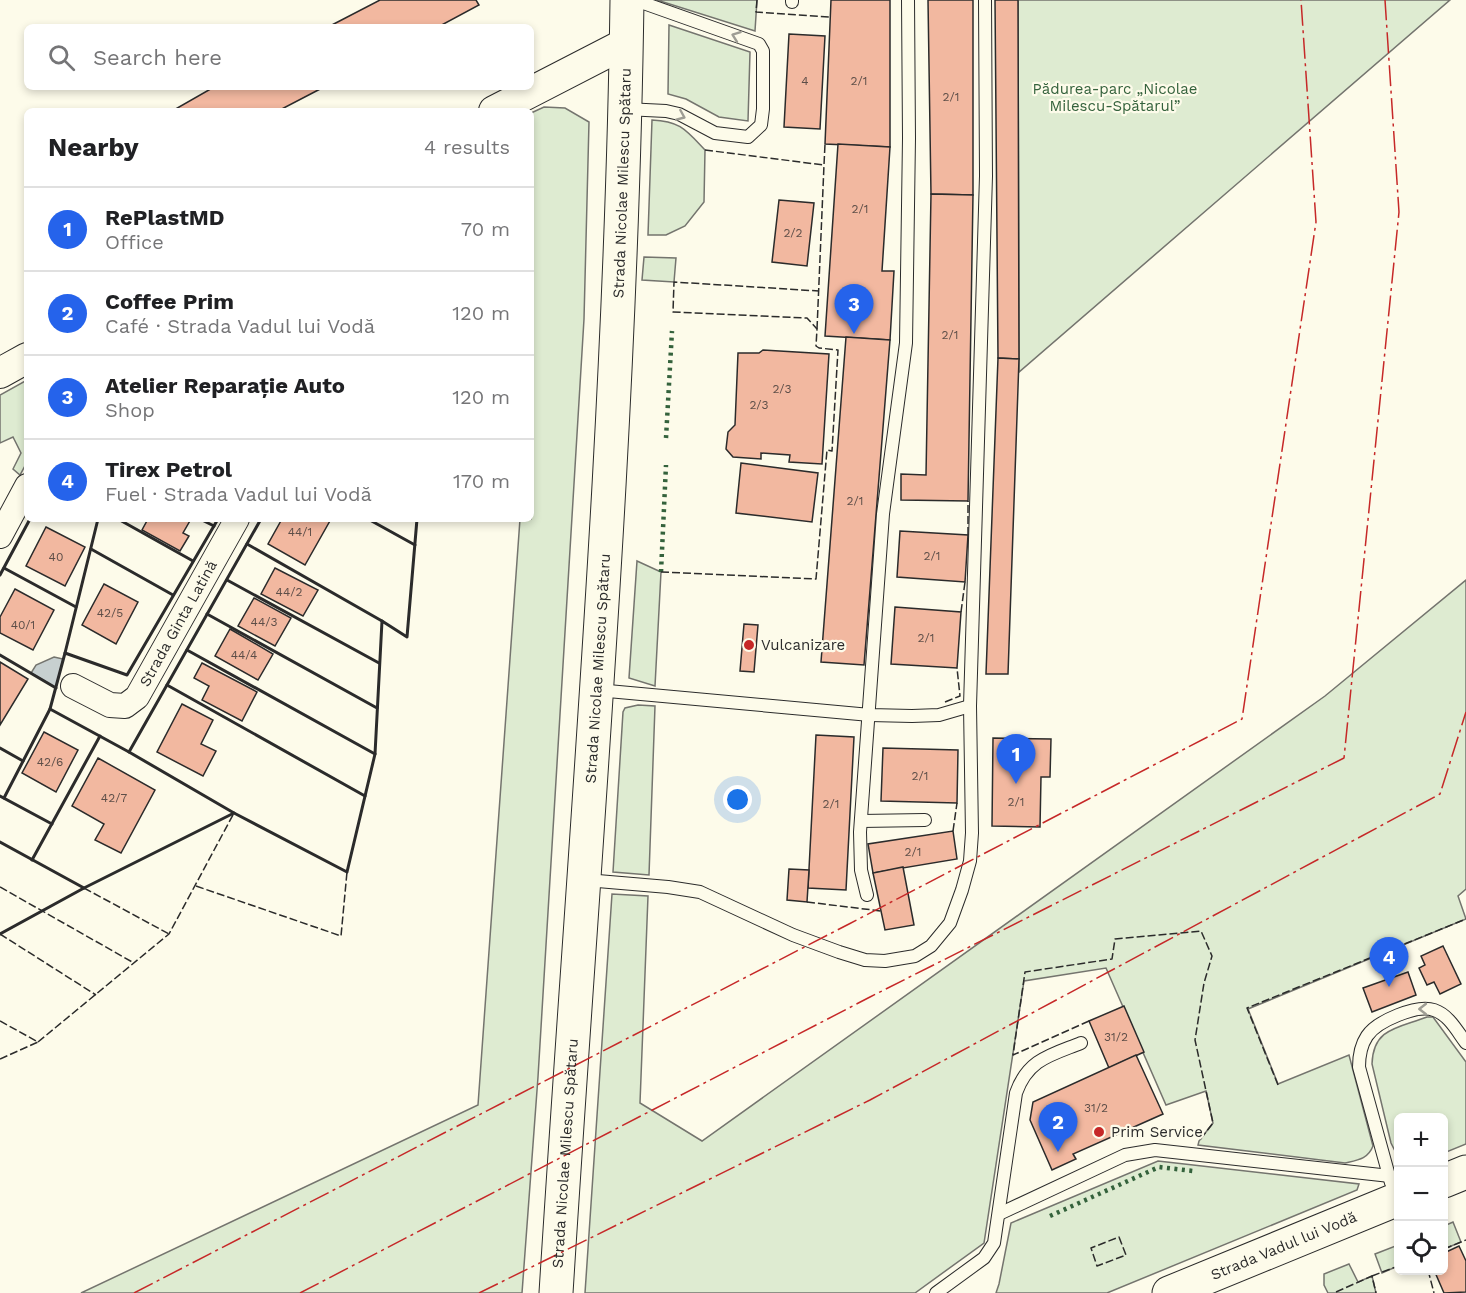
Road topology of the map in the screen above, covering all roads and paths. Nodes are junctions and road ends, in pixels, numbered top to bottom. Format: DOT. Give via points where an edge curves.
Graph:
graph roads {
  1 [pos="627,0"];
  2 [pos="635,0"];
  3 [pos="908,0"];
  4 [pos="985,0"];
  5 [pos="626,43"];
  6 [pos="500,108"];
  7 [pos="624,109"];
  8 [pos="24,360"];
  9 [pos="0,373"];
  10 [pos="24,492"];
  11 [pos="235,522"];
  12 [pos="0,536"];
  13 [pos="73,686"];
  14 [pos="596,690"];
  15 [pos="970,706"];
  16 [pos="870,714"];
  17 [pos="925,820"];
  18 [pos="861,821"];
  19 [pos="584,880"];
  20 [pos="867,895"];
  21 [pos="1081,1043"];
  22 [pos="1466,1043"];
  23 [pos="1466,1172"];
  24 [pos="1448,1179"];
  25 [pos="1394,1189"];
  26 [pos="1394,1192"];
  27 [pos="1394,1192"];
  28 [pos="999,1214"];
  29 [pos="556,1293"];
  30 [pos="936,1293"];
  31 [pos="1169,1293"];
  1 -- 5 [label="main road, Strada Nicolae Milescu Spătaru"];
  7 -- 2 [label="lane, one-way" via="679,114 715,133 748,138 761,125 763,109 763,51 759,44"];
  3 -- 16 [label="lane" via="906,343 883,514"];
  4 -- 15 [label="lane" via="986,176"];
  5 -- 6 [label="street"];
  5 -- 7 [label="main road, Strada Nicolae Milescu Spătaru"];
  7 -- 14 [label="main road, Strada Nicolae Milescu Spătaru" via="617,322"];
  8 -- 9 [label="street"];
  10 -- 12 [label="street"];
  11 -- 13 [label="street, Strada Ginta Latină" via="137,697 125,706 110,705"];
  14 -- 16 [label="lane"];
  14 -- 19 [label="main road, Strada Nicolae Milescu Spătaru"];
  15 -- 16 [label="lane" via="939,715"];
  15 -- 19 [label="lane" via="970,861 950,923 931,946 915,956 865,960 793,935 700,892"];
  16 -- 18 [label="lane"];
  17 -- 18 [label="lane"];
  18 -- 20 [label="lane" via="861,870"];
  19 -- 29 [label="main road, Strada Nicolae Milescu Spătaru"];
  21 -- 28 [label="lane" via="1039,1060 1023,1076 1016,1093"];
  22 -- 25 [label="lane, one-way" via="1443,1014 1422,1008 1382,1024 1366,1038 1359,1067"];
  23 -- 24 [label="main road"];
  26 -- 28 [label="lane" via="1155,1150 1125,1155"];
  27 -- 31 [label="main road, Strada Vadul lui Vodă"];
  28 -- 30 [label="lane" via="990,1251"];
}
